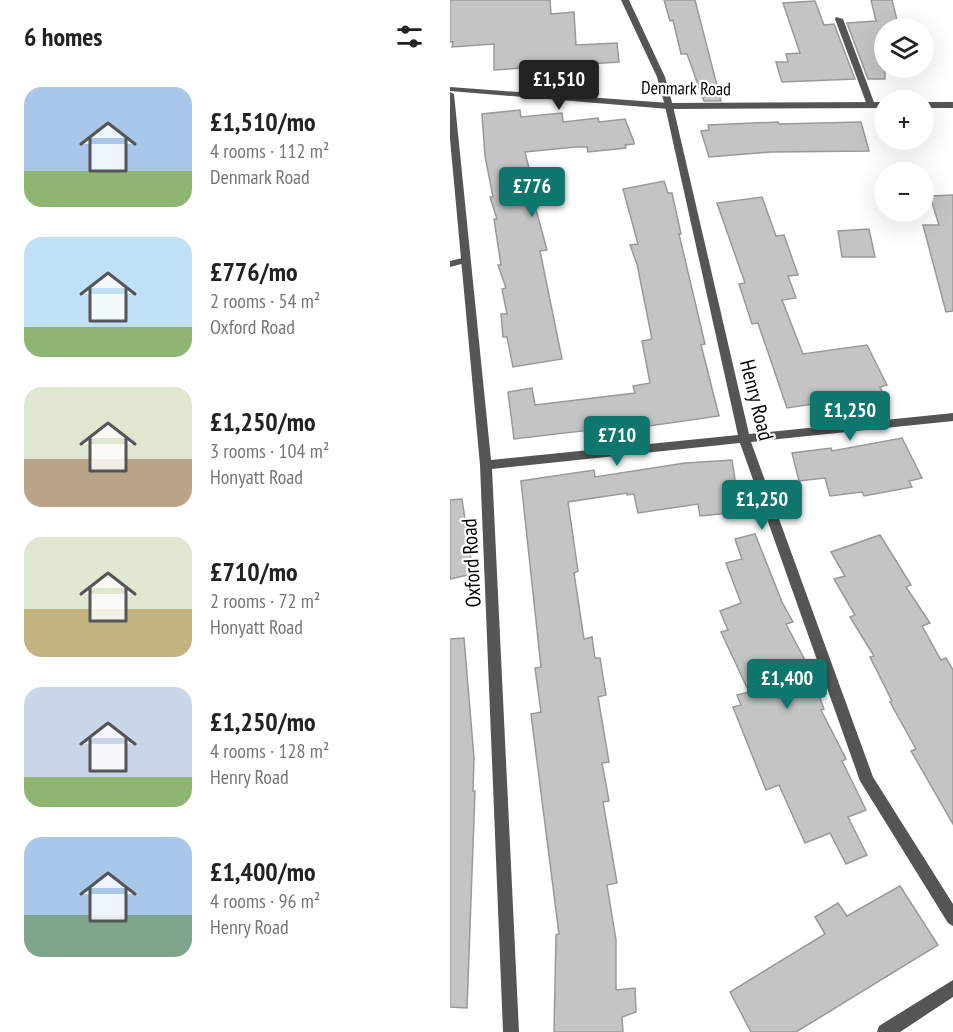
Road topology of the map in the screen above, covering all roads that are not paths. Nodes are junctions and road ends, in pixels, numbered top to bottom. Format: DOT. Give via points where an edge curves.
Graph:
graph roads {
  1 [pos="625,0"];
  2 [pos="839,19"];
  3 [pos="450,89"];
  4 [pos="450,94"];
  5 [pos="872,105"];
  6 [pos="934,105"];
  7 [pos="953,105"];
  8 [pos="669,106"];
  9 [pos="466,260"];
  10 [pos="450,264"];
  11 [pos="953,417"];
  12 [pos="744,438"];
  13 [pos="486,465"];
  14 [pos="953,918"];
  15 [pos="953,988"];
  16 [pos="511,1032"];
  17 [pos="885,1032"];
  1 -- 8 [label="street, Henry Road" via="661,77"];
  2 -- 5 [label="street"];
  3 -- 8 [label="street, Denmark Road"];
  4 -- 9 [label="street, Oxford Road"];
  5 -- 8 [label="street, Denmark Road"];
  6 -- 7 [label="street"];
  8 -- 12 [label="street, Henry Road"];
  9 -- 10 [label="lane"];
  9 -- 13 [label="street, Oxford Road"];
  11 -- 12 [label="street"];
  12 -- 13 [label="street"];
  12 -- 14 [label="street, Henry Road" via="867,781"];
  13 -- 16 [label="street, Oxford Road"];
  15 -- 17 [label="street"];
}
